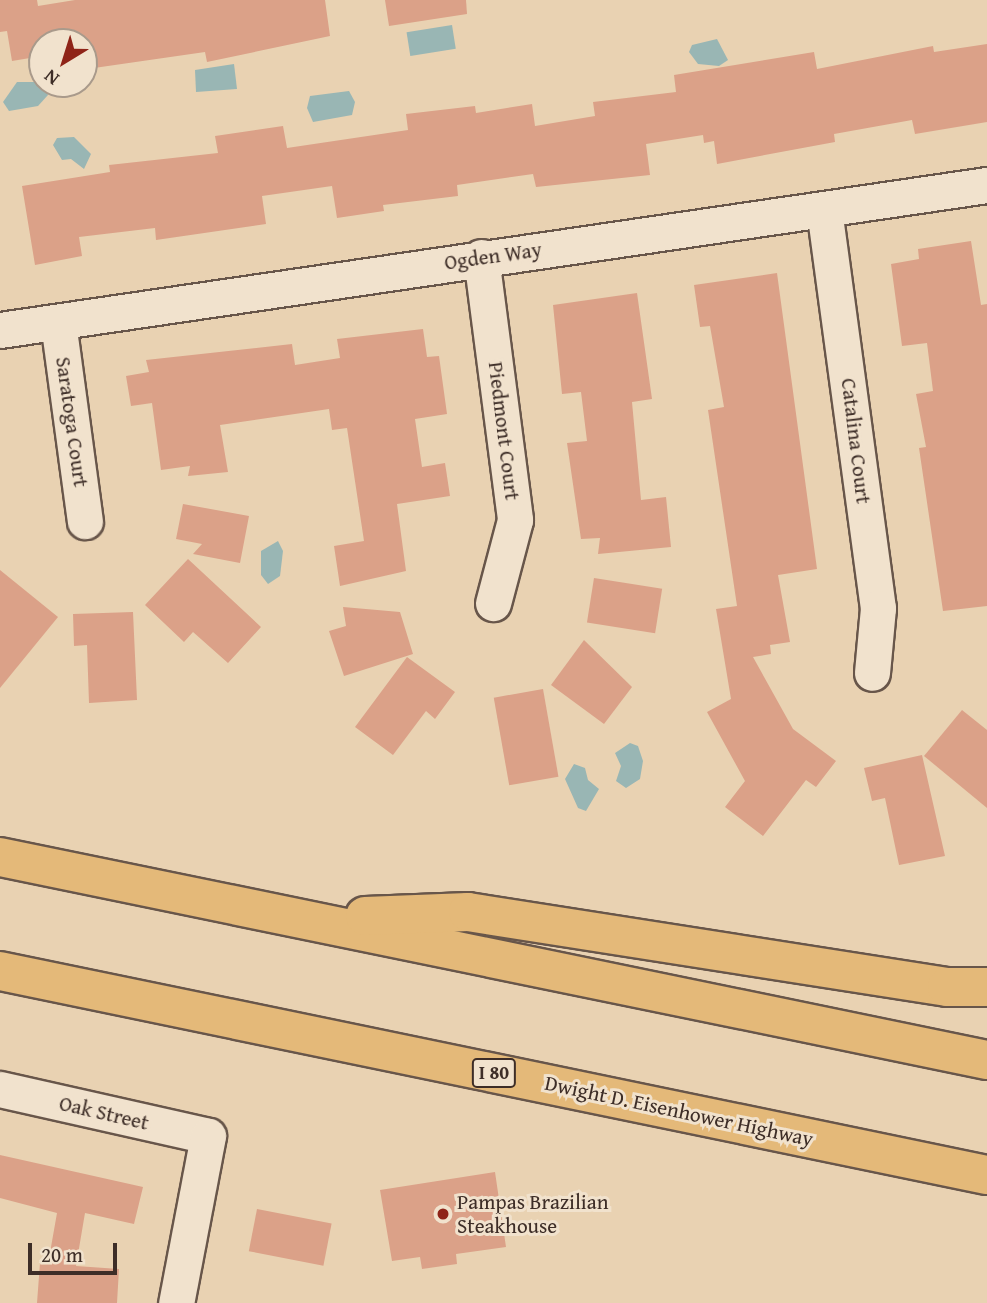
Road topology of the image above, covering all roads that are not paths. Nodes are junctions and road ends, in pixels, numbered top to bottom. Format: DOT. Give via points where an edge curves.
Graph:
graph roads {
  1 [pos="987,185"];
  2 [pos="824,209"];
  3 [pos="481,257"];
  4 [pos="58,322"];
  5 [pos="0,330"];
  6 [pos="85,521"];
  7 [pos="493,603"];
  8 [pos="872,673"];
  9 [pos="0,857"];
  10 [pos="305,919"];
  11 [pos="0,971"];
  12 [pos="987,987"];
  13 [pos="987,1060"];
  14 [pos="0,1089"];
  15 [pos="987,1175"];
  16 [pos="176,1303"];
  1 -- 2 [label="street, Ogden Way"];
  2 -- 3 [label="street, Ogden Way"];
  2 -- 8 [label="street, Catalina Court" via="878,608"];
  3 -- 4 [label="street, Ogden Way"];
  3 -- 7 [label="street, Piedmont Court" via="515,520"];
  4 -- 5 [label="street, Ogden Way"];
  4 -- 6 [label="street, Saratoga Court"];
  9 -- 10 [label="highway"];
  10 -- 12 [label="highway" via="468,912 947,987"];
  10 -- 13 [label="highway"];
  11 -- 15 [label="highway, Dwight D. Eisenhower Highway / I 80"];
  14 -- 16 [label="street, Oak Street" via="208,1136"];
}
